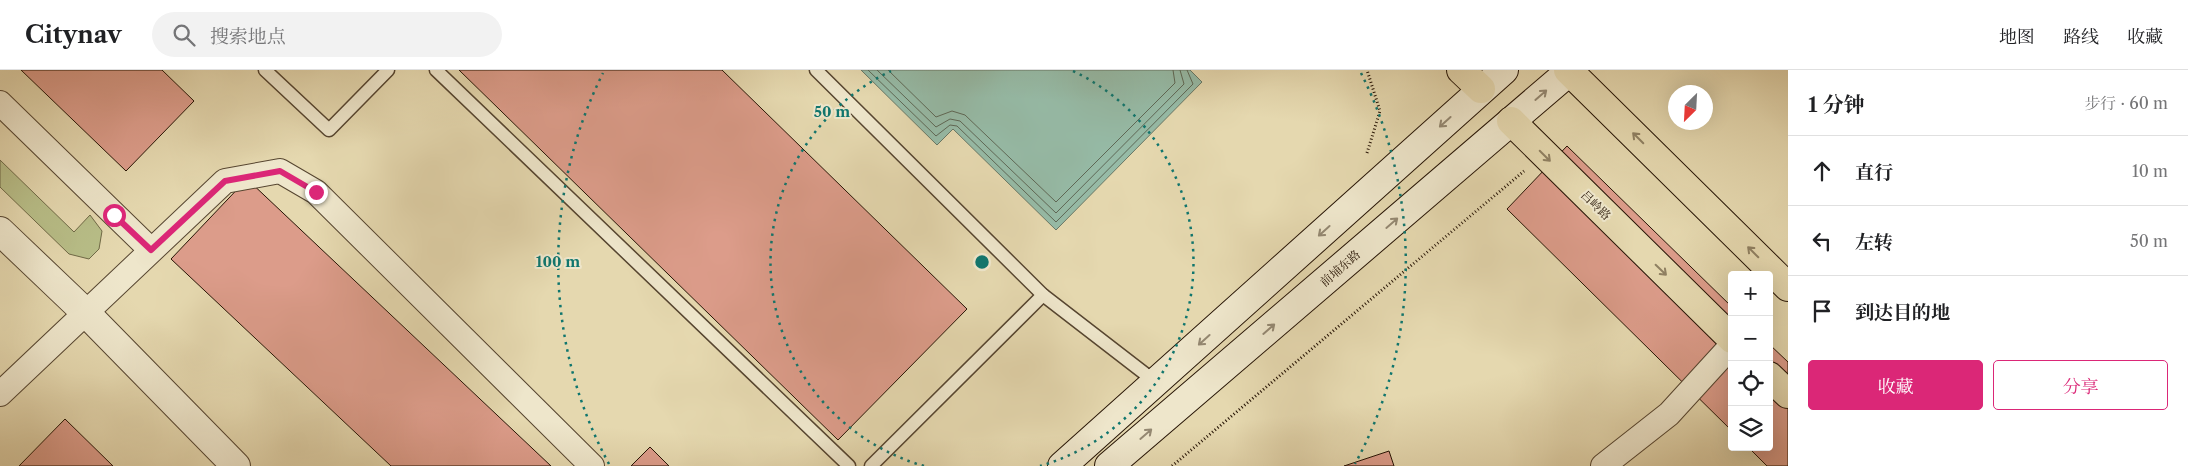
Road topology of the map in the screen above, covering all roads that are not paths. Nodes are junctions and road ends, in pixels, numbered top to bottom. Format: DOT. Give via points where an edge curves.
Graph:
graph roads {
  1 [pos="266,70"];
  2 [pos="388,70"];
  3 [pos="436,70"];
  4 [pos="816,70"];
  5 [pos="1461,70"];
  6 [pos="1504,70"];
  7 [pos="1569,71"];
  8 [pos="1481,89"];
  9 [pos="0,103"];
  10 [pos="1511,121"];
  11 [pos="0,231"];
  12 [pos="151,250"];
  13 [pos="1788,286"];
  14 [pos="1043,295"];
  15 [pos="85,312"];
  16 [pos="1728,335"];
  17 [pos="1728,349"];
  18 [pos="1773,380"];
  19 [pos="1157,382"];
  20 [pos="0,394"];
  21 [pos="1788,394"];
  22 [pos="236,466"];
  23 [pos="592,466"];
  24 [pos="848,466"];
  25 [pos="871,466"];
  26 [pos="1062,466"];
  27 [pos="1109,466"];
  28 [pos="1602,466"];
  1 -- 2 [label="lane" via="329,130"];
  3 -- 24 [label="lane"];
  4 -- 14 [label="lane"];
  5 -- 8 [label="main road, 吕岭路"];
  6 -- 8 [label="main road"];
  10 -- 7 [label="main road, 前埔东路, one-way"];
  13 -- 7 [label="main road, one-way"];
  8 -- 10 [label="main road, 吕岭路"];
  8 -- 19 [label="main road, one-way"];
  9 -- 12 [label="street"];
  10 -- 16 [label="main road, 吕岭路, one-way"];
  27 -- 10 [label="main road, 前埔东路, one-way"];
  11 -- 15 [label="main road"];
  12 -- 15 [label="street"];
  12 -- 23 [label="street" via="225,181 280,171 316,192"];
  14 -- 19 [label="lane"];
  14 -- 25 [label="lane"];
  15 -- 20 [label="street"];
  15 -- 22 [label="main road"];
  17 -- 28 [label="street" via="1669,414"];
  18 -- 21 [label="main road"];
  19 -- 26 [label="main road"];
}
